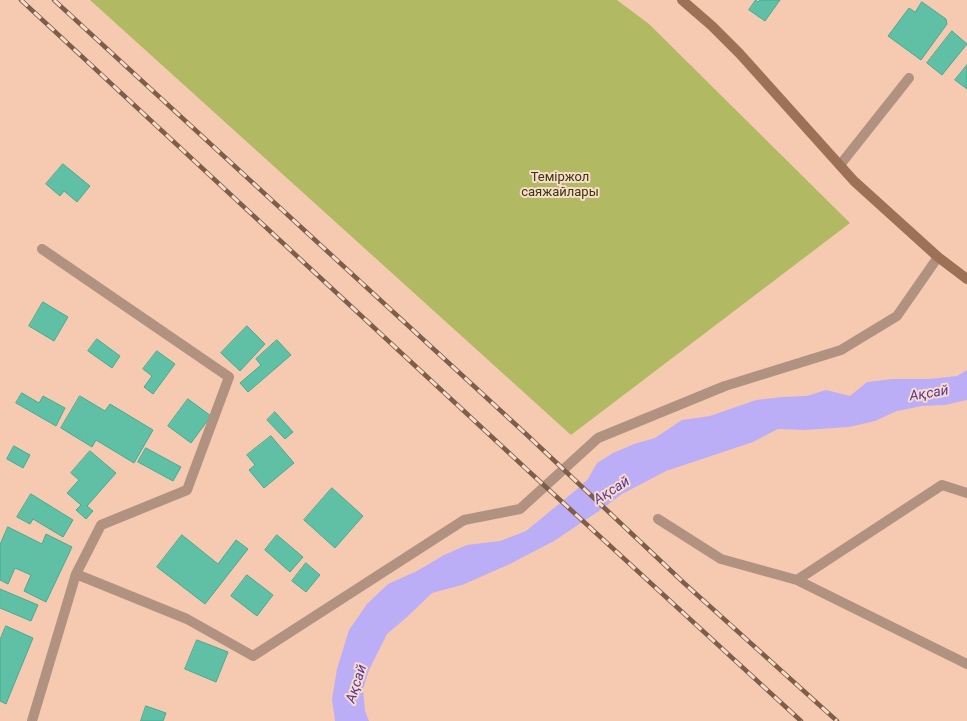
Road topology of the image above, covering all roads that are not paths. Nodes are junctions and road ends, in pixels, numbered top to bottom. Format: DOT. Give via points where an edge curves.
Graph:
graph roads {
  1 [pos="682,0"];
  2 [pos="909,78"];
  3 [pos="840,165"];
  4 [pos="42,249"];
  5 [pos="938,258"];
  6 [pos="967,279"];
  7 [pos="967,493"];
  8 [pos="658,519"];
  9 [pos="76,574"];
  10 [pos="797,580"];
  11 [pos="967,664"];
  12 [pos="32,721"];
  1 -- 3 [label="main road" via="740,54"];
  2 -- 3 [label="street"];
  3 -- 5 [label="main road"];
  4 -- 9 [label="street" via="229,377 187,490 101,525"];
  5 -- 6 [label="main road"];
  5 -- 9 [label="street" via="897,316 841,350 725,386 598,438 520,509 464,520 253,656 187,619"];
  7 -- 10 [label="street" via="942,485"];
  8 -- 10 [label="street" via="721,559"];
  9 -- 12 [label="street"];
  10 -- 11 [label="street"];
}
